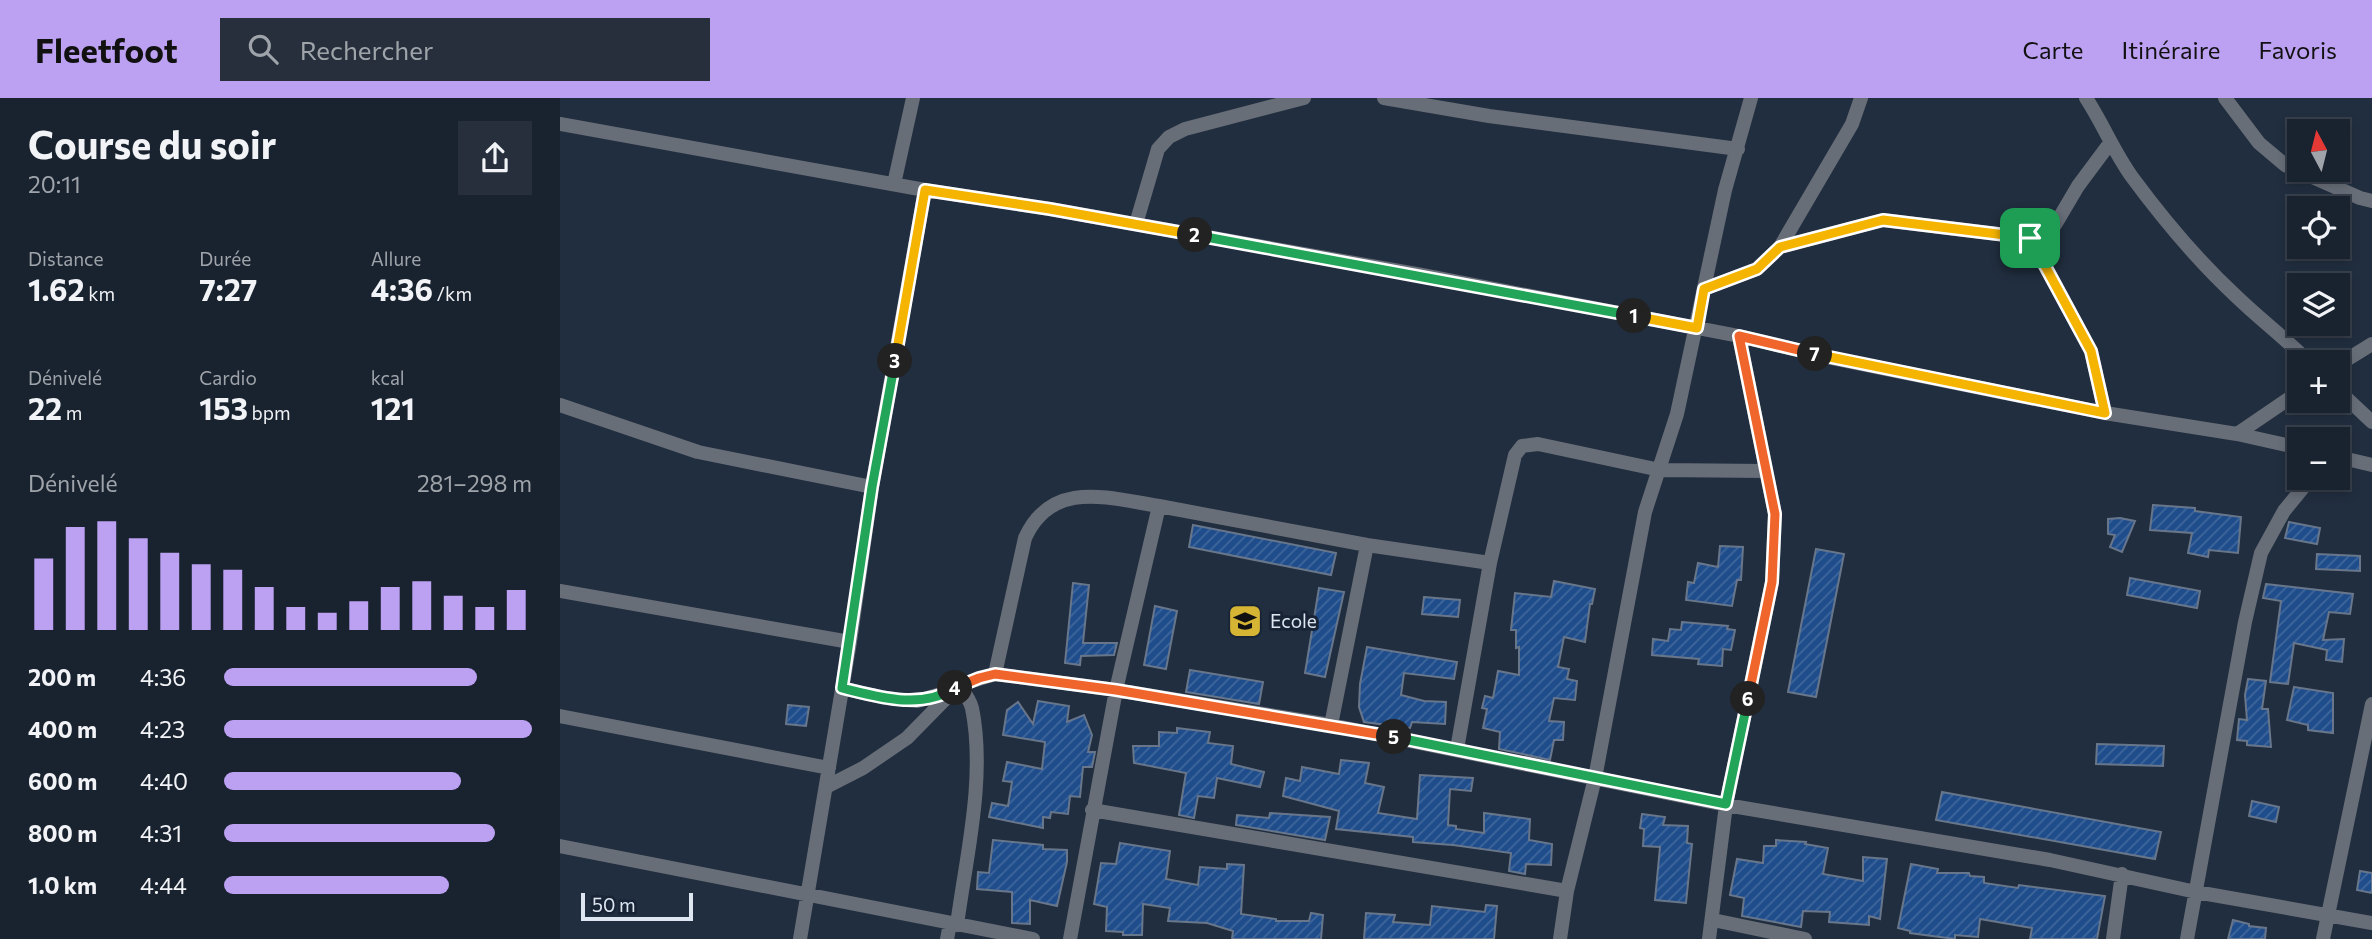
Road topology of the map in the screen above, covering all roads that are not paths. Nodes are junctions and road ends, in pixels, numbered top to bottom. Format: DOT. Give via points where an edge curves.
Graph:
graph roads {
  1 [pos="913,98"];
  2 [pos="1304,98"];
  3 [pos="1384,98"];
  4 [pos="1751,98"];
  5 [pos="1861,98"];
  6 [pos="2086,98"];
  7 [pos="2225,98"];
  8 [pos="1428,102"];
  9 [pos="560,124"];
  10 [pos="2110,143"];
  11 [pos="1738,149"];
  12 [pos="894,184"];
  13 [pos="925,190"];
  14 [pos="2372,201"];
  15 [pos="1136,224"];
  16 [pos="2030,238"];
  17 [pos="1780,247"];
  18 [pos="1704,289"];
  19 [pos="1697,328"];
  20 [pos="1739,336"];
  21 [pos="2372,344"];
  22 [pos="2297,350"];
  23 [pos="2350,358"];
  24 [pos="2287,400"];
  25 [pos="2350,401"];
  26 [pos="560,405"];
  27 [pos="2105,413"];
  28 [pos="2372,422"];
  29 [pos="2237,434"];
  30 [pos="2287,445"];
  31 [pos="2350,460"];
  32 [pos="2372,465"];
  33 [pos="1660,470"];
  34 [pos="1766,471"];
  35 [pos="872,487"];
  36 [pos="2301,490"];
  37 [pos="1159,506"];
  38 [pos="1367,545"];
  39 [pos="1490,563"];
  40 [pos="560,591"];
  41 [pos="850,642"];
  42 [pos="995,674"];
  43 [pos="842,688"];
  44 [pos="955,688"];
  45 [pos="1116,690"];
  46 [pos="2372,704"];
  47 [pos="560,716"];
  48 [pos="1331,725"];
  49 [pos="1457,749"];
  50 [pos="829,768"];
  51 [pos="1595,779"];
  52 [pos="826,787"];
  53 [pos="1726,804"];
  54 [pos="1092,810"];
  55 [pos="560,846"];
  56 [pos="2122,874"];
  57 [pos="1567,891"];
  58 [pos="2196,892"];
  59 [pos="809,894"];
  60 [pos="2328,915"];
  61 [pos="1713,920"];
  62 [pos="2372,923"];
  63 [pos="954,924"];
  64 [pos="800,939"];
  65 [pos="947,939"];
  66 [pos="1033,939"];
  67 [pos="1070,939"];
  68 [pos="1560,939"];
  69 [pos="1709,939"];
  70 [pos="1805,939"];
  71 [pos="2113,939"];
  72 [pos="2187,939"];
  73 [pos="2323,939"];
  1 -- 12 [label="street"];
  2 -- 15 [label="street" via="1169,137 1158,149"];
  3 -- 8 [label="street"];
  4 -- 11 [label="street"];
  5 -- 17 [label="street" via="1852,124"];
  6 -- 10 [label="street"];
  7 -- 14 [label="street" via="2259,143 2285,165"];
  8 -- 11 [label="street" via="1489,116"];
  9 -- 12 [label="street"];
  10 -- 16 [label="street" via="2055,225"];
  10 -- 22 [label="street" via="2182,239 2237,297"];
  11 -- 18 [label="street"];
  12 -- 13 [label="street"];
  13 -- 15 [label="street"];
  13 -- 35 [label="street"];
  15 -- 19 [label="street"];
  16 -- 17 [label="street" via="1883,220"];
  16 -- 27 [label="street" via="2091,351"];
  17 -- 18 [label="street" via="1757,269"];
  18 -- 19 [label="street"];
  19 -- 20 [label="street"];
  19 -- 33 [label="street"];
  20 -- 27 [label="street"];
  20 -- 34 [label="street"];
  21 -- 23 [label="street"];
  24 -- 29 [label="street"];
  25 -- 28 [label="street"];
  26 -- 35 [label="street" via="698,452"];
  27 -- 29 [label="street"];
  29 -- 30 [label="street"];
  31 -- 32 [label="street"];
  33 -- 34 [label="street"];
  33 -- 39 [label="street" via="1538,444 1522,446 1515,455"];
  33 -- 51 [label="street" via="1645,512"];
  34 -- 53 [label="street" via="1775,514 1772,582"];
  35 -- 41 [label="street"];
  36 -- 58 [label="street" via="2261,552"];
  37 -- 38 [label="street"];
  37 -- 42 [label="street" via="1091,495 1065,500 1039,514 1025,538"];
  37 -- 45 [label="street"];
  38 -- 39 [label="street"];
  38 -- 48 [label="street"];
  39 -- 49 [label="street"];
  40 -- 41 [label="street"];
  41 -- 43 [label="street"];
  42 -- 44 [label="street"];
  42 -- 45 [label="street"];
  43 -- 44 [label="street" via="916,701"];
  43 -- 50 [label="street"];
  44 -- 52 [label="street" via="907,738"];
  44 -- 63 [label="street" via="972,705 977,756 975,798"];
  45 -- 48 [label="street"];
  45 -- 54 [label="street"];
  46 -- 60 [label="street"];
  47 -- 50 [label="street"];
  48 -- 49 [label="street"];
  49 -- 51 [label="street"];
  50 -- 52 [label="street"];
  51 -- 53 [label="street"];
  51 -- 57 [label="street"];
  52 -- 59 [label="street"];
  53 -- 56 [label="street"];
  53 -- 61 [label="street"];
  54 -- 57 [label="street"];
  54 -- 67 [label="street"];
  55 -- 59 [label="street"];
  56 -- 58 [label="street"];
  56 -- 71 [label="street"];
  57 -- 68 [label="street"];
  58 -- 60 [label="street"];
  58 -- 72 [label="street"];
  59 -- 63 [label="street"];
  59 -- 64 [label="street"];
  60 -- 62 [label="street"];
  60 -- 73 [label="street"];
  61 -- 69 [label="street"];
  61 -- 70 [label="street"];
  63 -- 65 [label="street"];
  63 -- 66 [label="street"];
}
